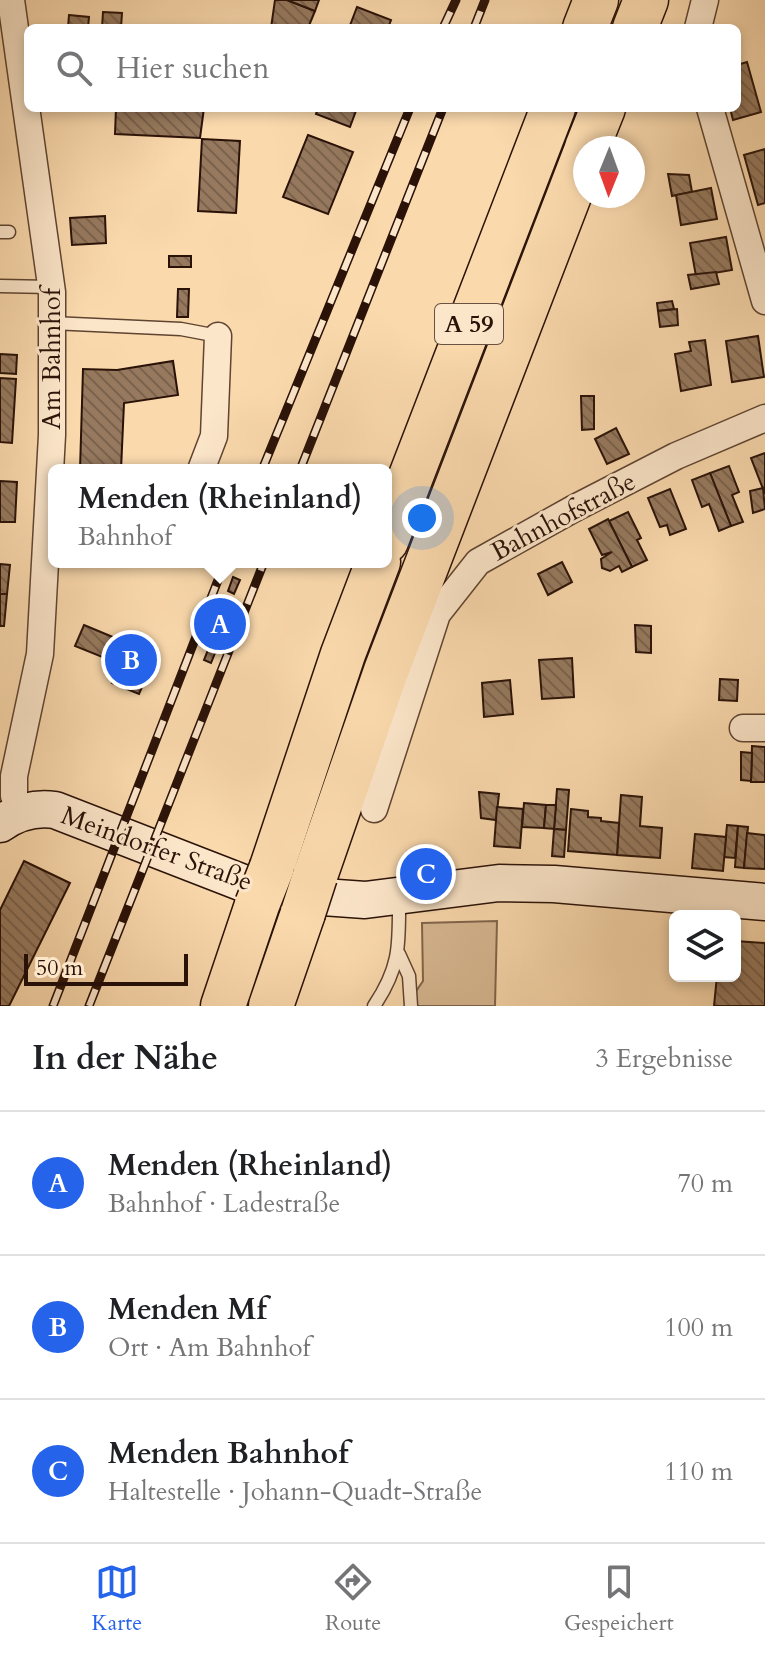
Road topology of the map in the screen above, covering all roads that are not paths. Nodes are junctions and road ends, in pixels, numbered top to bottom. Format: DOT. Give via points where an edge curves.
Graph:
graph roads {
  1 [pos="11,0"];
  2 [pos="596,0"];
  3 [pos="646,0"];
  4 [pos="705,0"];
  5 [pos="587,24"];
  6 [pos="637,24"];
  7 [pos="699,24"];
  8 [pos="24,67"];
  9 [pos="30,112"];
  10 [pos="551,112"];
  11 [pos="601,112"];
  12 [pos="711,112"];
  13 [pos="592,136"];
  14 [pos="573,185"];
  15 [pos="0,286"];
  16 [pos="51,287"];
  17 [pos="765,301"];
  18 [pos="52,323"];
  19 [pos="218,336"];
  20 [pos="765,418"];
  21 [pos="52,464"];
  22 [pos="203,464"];
  23 [pos="392,525"];
  24 [pos="48,568"];
  25 [pos="376,568"];
  26 [pos="374,809"];
  27 [pos="11,818"];
  28 [pos="382,897"];
  29 [pos="765,902"];
  30 [pos="399,954"];
  31 [pos="223,1006"];
  32 [pos="271,1006"];
  33 [pos="374,1006"];
  34 [pos="411,1006"];
  1 -- 8 [label="street, Am Bahnhof"];
  2 -- 5 [label="highway"];
  3 -- 6 [label="highway"];
  4 -- 7 [label="street"];
  9 -- 16 [label="street, Am Bahnhof"];
  10 -- 23 [label="highway, A 59"];
  11 -- 13 [label="highway"];
  12 -- 17 [label="street"];
  14 -- 32 [label="highway, A 59" via="386,671"];
  15 -- 16 [label="lane"];
  16 -- 18 [label="street, Am Bahnhof"];
  18 -- 19 [label="lane" via="181,329"];
  18 -- 21 [label="street, Am Bahnhof"];
  19 -- 22 [label="street" via="214,436"];
  20 -- 26 [label="street, Bahnhofstraße" via="676,456 478,562 437,614"];
  24 -- 27 [label="street, Am Bahnhof" via="40,654 14,776"];
  25 -- 31 [label="highway"];
  27 -- 28 [label="main road, Meindorfer Straße" via="38,809 62,812 243,883 323,897"];
  28 -- 29 [label="main road, Meindorfer Straße" via="499,883"];
  28 -- 30 [label="lane"];
  30 -- 33 [label="lane"];
  30 -- 34 [label="lane" via="409,976"];
}
